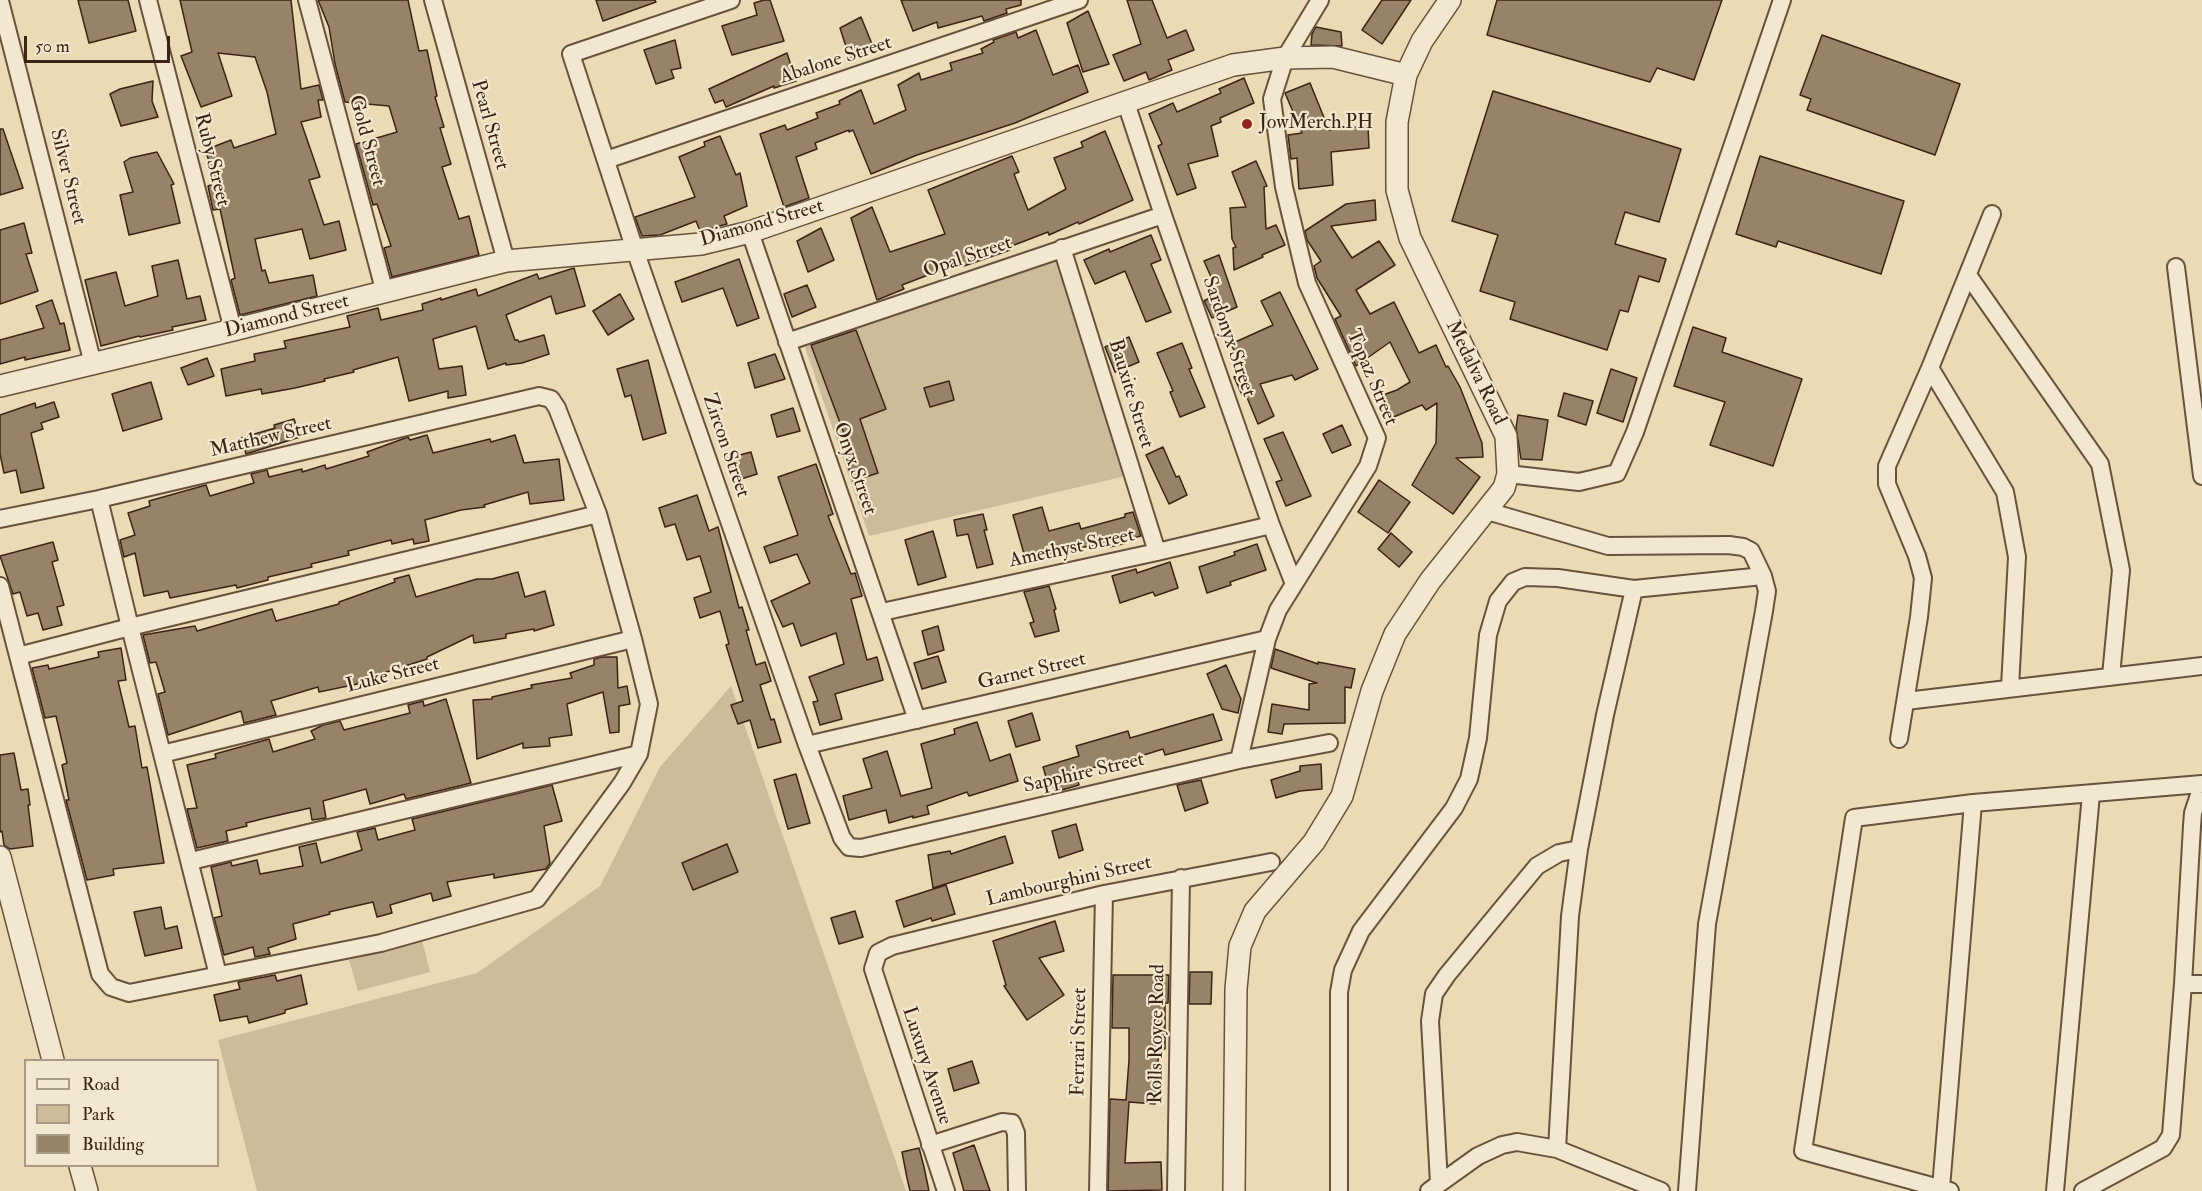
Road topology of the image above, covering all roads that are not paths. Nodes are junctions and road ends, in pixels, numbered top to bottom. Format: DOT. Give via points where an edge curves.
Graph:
graph roads {
  1 [pos="148,0"];
  2 [pos="307,0"];
  3 [pos="433,0"];
  4 [pos="731,0"];
  5 [pos="1079,0"];
  6 [pos="1320,0"];
  7 [pos="1450,0"];
  8 [pos="1782,0"];
  9 [pos="0,1"];
  10 [pos="1285,58"];
  11 [pos="1406,75"];
  12 [pos="1126,103"];
  13 [pos="606,160"];
  14 [pos="1992,214"];
  15 [pos="1163,215"];
  16 [pos="750,232"];
  17 [pos="1062,248"];
  18 [pos="635,250"];
  19 [pos="506,261"];
  20 [pos="2176,267"];
  21 [pos="1968,275"];
  22 [pos="385,292"];
  23 [pos="233,330"];
  24 [pos="787,342"];
  25 [pos="93,364"];
  26 [pos="1930,368"];
  27 [pos="0,386"];
  28 [pos="1508,474"];
  29 [pos="2202,476"];
  30 [pos="99,499"];
  31 [pos="1487,511"];
  32 [pos="598,514"];
  33 [pos="0,519"];
  34 [pos="1271,525"];
  35 [pos="1157,552"];
  36 [pos="1763,576"];
  37 [pos="1294,584"];
  38 [pos="0,586"];
  39 [pos="1634,589"];
  40 [pos="882,612"];
  41 [pos="130,627"];
  42 [pos="633,639"];
  43 [pos="1267,639"];
  44 [pos="18,656"];
  45 [pos="2202,666"];
  46 [pos="2111,676"];
  47 [pos="2010,687"];
  48 [pos="1906,701"];
  49 [pos="917,720"];
  50 [pos="1899,739"];
  51 [pos="1329,743"];
  52 [pos="807,745"];
  53 [pos="162,754"];
  54 [pos="639,754"];
  55 [pos="1239,760"];
  56 [pos="2202,785"];
  57 [pos="2091,794"];
  58 [pos="1973,803"];
  59 [pos="849,847"];
  60 [pos="1579,849"];
  61 [pos="0,857"];
  62 [pos="190,861"];
  63 [pos="1272,862"];
  64 [pos="1182,878"];
  65 [pos="1104,894"];
  66 [pos="878,953"];
  67 [pos="218,975"];
  68 [pos="2183,984"];
  69 [pos="2202,984"];
  70 [pos="53,1059"];
  71 [pos="930,1145"];
  72 [pos="1557,1149"];
  73 [pos="80,1167"];
  74 [pos="1434,1187"];
  75 [pos="1946,1190"];
  76 [pos="87,1191"];
  77 [pos="946,1191"];
  78 [pos="1017,1191"];
  79 [pos="1098,1191"];
  80 [pos="1176,1191"];
  81 [pos="1234,1191"];
  82 [pos="1339,1191"];
  83 [pos="1661,1191"];
  84 [pos="1687,1191"];
  85 [pos="2055,1191"];
  86 [pos="2083,1191"];
  1 -- 23 [label="street, Ruby Street"];
  2 -- 22 [label="street, Gold Street"];
  3 -- 19 [label="street, Pearl Street"];
  4 -- 13 [label="street, Zircon Street" via="571,54"];
  5 -- 13 [label="street, Abalone Street"];
  6 -- 10 [label="street, Topaz Street"];
  7 -- 11 [label="street, Medalva Road" via="1422,41"];
  8 -- 28 [label="street" via="1635,432 1617,473 1579,482"];
  9 -- 25 [label="street, Silver Street"];
  10 -- 11 [label="street, Diamond Street" via="1333,57"];
  10 -- 12 [label="street, Diamond Street" via="1233,66"];
  10 -- 37 [label="street, Topaz Street" via="1272,99 1284,187 1304,272 1377,438 1368,466"];
  11 -- 28 [label="street, Medalva Road" via="1397,122 1397,190 1410,238 1506,436"];
  12 -- 15 [label="street, Sardonyx Street"];
  12 -- 16 [label="street, Diamond Street"];
  13 -- 18 [label="street, Zircon Street"];
  14 -- 21 [label="street"];
  15 -- 17 [label="street, Opal Street"];
  15 -- 34 [label="street, Sardonyx Street"];
  16 -- 18 [label="street, Diamond Street" via="701,244"];
  16 -- 24 [label="street, Onyx Street"];
  17 -- 24 [label="street, Opal Street"];
  17 -- 35 [label="street, Bauxite Street"];
  18 -- 19 [label="street, Diamond Street"];
  18 -- 52 [label="street, Zircon Street"];
  19 -- 22 [label="street, Diamond Street"];
  20 -- 29 [label="street"];
  21 -- 26 [label="street"];
  21 -- 46 [label="street" via="2100,464 2121,570"];
  22 -- 23 [label="street, Diamond Street"];
  23 -- 25 [label="street, Diamond Street"];
  24 -- 40 [label="street, Onyx Street"];
  25 -- 27 [label="street, Diamond Street"];
  26 -- 47 [label="street" via="2005,492 2017,557"];
  26 -- 48 [label="street" via="1887,466 1887,484 1923,578"];
  28 -- 31 [label="street, Medalva Road" via="1504,488"];
  30 -- 32 [label="street, Matthew Street" via="539,396 551,399 557,408"];
  30 -- 33 [label="street, Matthew Street"];
  30 -- 41 [label="street"];
  31 -- 36 [label="street" via="1608,546 1743,547 1751,551"];
  31 -- 81 [label="street, Medalva Road" via="1430,581 1395,634 1372,691 1342,796 1314,842 1255,911 1240,946"];
  32 -- 41 [label="street"];
  32 -- 42 [label="street"];
  34 -- 35 [label="street, Amethyst Street"];
  34 -- 37 [label="street, Sardonyx Street"];
  35 -- 40 [label="street, Amethyst Street"];
  36 -- 39 [label="street"];
  36 -- 84 [label="street" via="1767,591 1764,611 1707,924"];
  37 -- 43 [label="street, Topaz Street"];
  38 -- 44 [label="street"];
  39 -- 60 [label="street"];
  39 -- 82 [label="street" via="1525,577 1513,582 1498,601 1488,635 1478,738 1469,779 1454,808 1361,931 1343,970 1339,992"];
  40 -- 49 [label="street, Onyx Street"];
  41 -- 44 [label="street"];
  41 -- 53 [label="street"];
  42 -- 53 [label="street, Luke Street"];
  42 -- 54 [label="street" via="649,704"];
  43 -- 49 [label="street, Garnet Street"];
  43 -- 55 [label="street, Topaz Street"];
  44 -- 67 [label="street" via="100,974 111,987 129,993"];
  45 -- 46 [label="street"];
  46 -- 47 [label="street"];
  47 -- 48 [label="street"];
  48 -- 50 [label="street"];
  49 -- 52 [label="street, Garnet Street"];
  51 -- 55 [label="street, Sapphire Street"];
  52 -- 59 [label="street, Zircon Street" via="842,838"];
  53 -- 62 [label="street"];
  54 -- 62 [label="street"];
  54 -- 67 [label="street" via="537,899 381,943"];
  55 -- 59 [label="street, Sapphire Street" via="861,848"];
  56 -- 57 [label="street"];
  56 -- 68 [label="street" via="2193,813"];
  57 -- 58 [label="street"];
  57 -- 85 [label="street"];
  58 -- 75 [label="street"];
  58 -- 75 [label="street" via="1854,818 1803,1151"];
  60 -- 72 [label="street" via="1570,916"];
  60 -- 74 [label="street" via="1559,853 1537,866 1434,994 1430,1021"];
  61 -- 70 [label="street"];
  62 -- 67 [label="street"];
  63 -- 64 [label="street, Lambourghini Street"];
  64 -- 65 [label="street, Lambourghini Street"];
  64 -- 80 [label="street, Rolls Royce Road"];
  65 -- 66 [label="street, Lambourghini Street" via="892,946"];
  65 -- 79 [label="street, Ferrari Street"];
  66 -- 71 [label="street, Luxury Avenue" via="873,969"];
  68 -- 69 [label="street"];
  68 -- 86 [label="street" via="2171,1135 2163,1148"];
  71 -- 77 [label="street, Luxury Avenue"];
  71 -- 78 [label="street" via="1002,1122 1012,1123 1016,1133"];
  72 -- 74 [label="street" via="1517,1142 1502,1145 1478,1156"];
  72 -- 83 [label="street"];
  73 -- 76 [label="street"];
}
